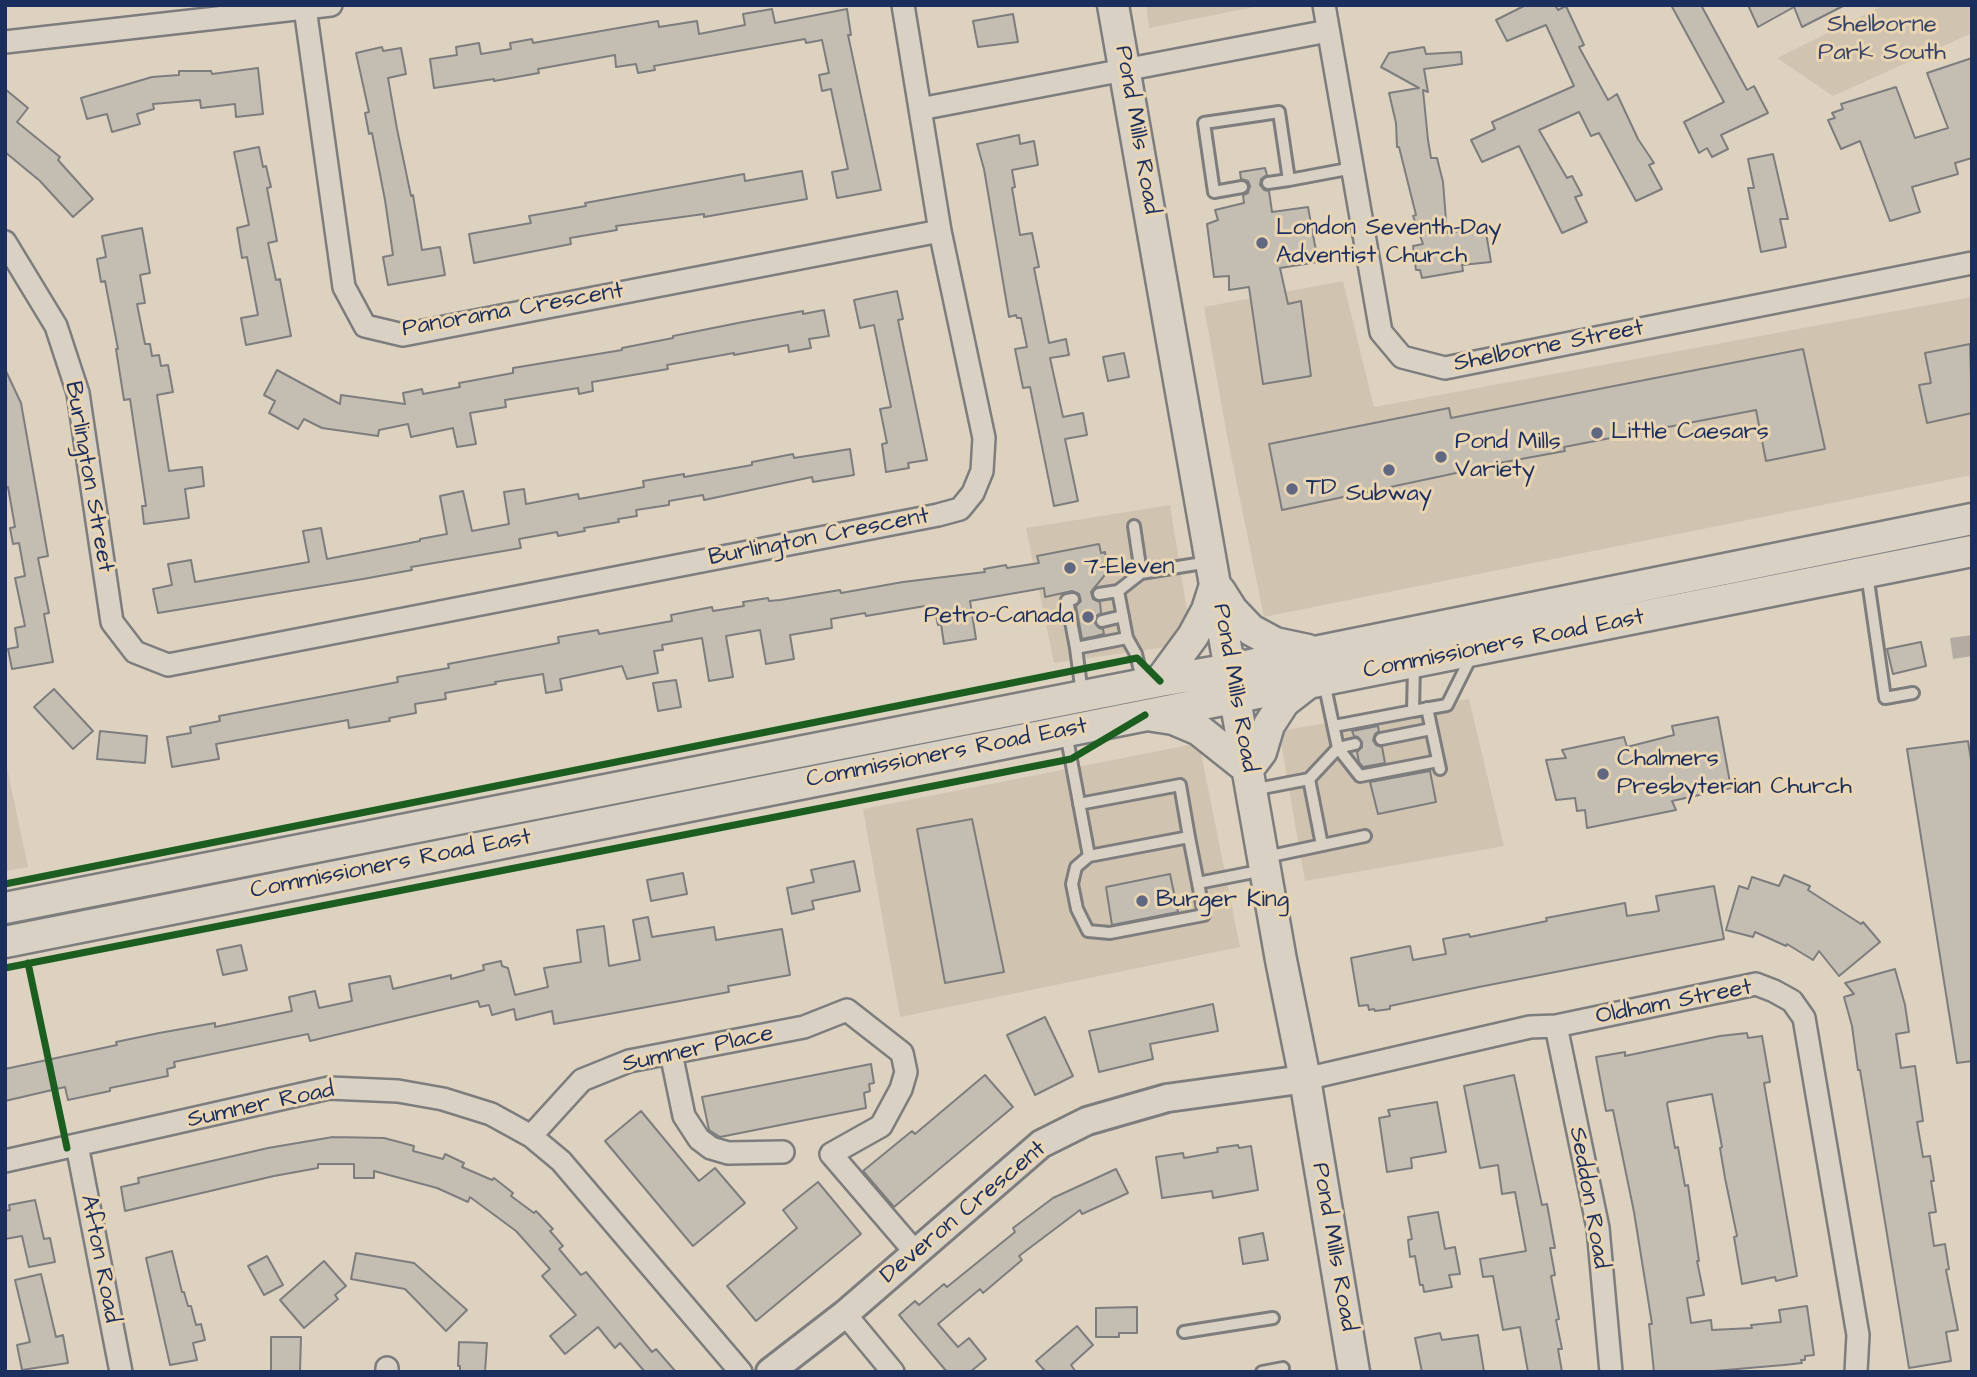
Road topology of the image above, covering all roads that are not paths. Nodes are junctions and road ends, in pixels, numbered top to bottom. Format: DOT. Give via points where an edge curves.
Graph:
graph roads {
  1 [pos="331,5"];
  2 [pos="903,5"];
  3 [pos="1113,5"];
  4 [pos="1324,5"];
  5 [pos="304,8"];
  6 [pos="1328,31"];
  7 [pos="5,41"];
  8 [pos="1125,70"];
  9 [pos="920,108"];
  10 [pos="1353,168"];
  11 [pos="1289,180"];
  12 [pos="1268,183"];
  13 [pos="1242,187"];
  14 [pos="940,231"];
  15 [pos="5,242"];
  16 [pos="1972,263"];
  17 [pos="14,276"];
  18 [pos="1972,519"];
  19 [pos="1134,526"];
  20 [pos="1972,551"];
  21 [pos="1863,556"];
  22 [pos="1141,573"];
  23 [pos="1214,573"];
  24 [pos="1118,591"];
  25 [pos="1098,594"];
  26 [pos="1073,599"];
  27 [pos="1123,616"];
  28 [pos="1102,621"];
  29 [pos="1127,638"];
  30 [pos="1076,648"];
  31 [pos="1328,649"];
  32 [pos="1474,652"];
  33 [pos="1414,663"];
  34 [pos="168,665"];
  35 [pos="1152,683"];
  36 [pos="1315,683"];
  37 [pos="1233,684"];
  38 [pos="1913,693"];
  39 [pos="1083,698"];
  40 [pos="1427,708"];
  41 [pos="1413,711"];
  42 [pos="1145,715"];
  43 [pos="1334,726"];
  44 [pos="1431,729"];
  45 [pos="1065,730"];
  46 [pos="1381,739"];
  47 [pos="1355,744"];
  48 [pos="1338,748"];
  49 [pos="1309,779"];
  50 [pos="1250,780"];
  51 [pos="1079,804"];
  52 [pos="1189,836"];
  53 [pos="1365,836"];
  54 [pos="1322,845"];
  55 [pos="1089,856"];
  56 [pos="1264,864"];
  57 [pos="1198,883"];
  58 [pos="5,908"];
  59 [pos="5,942"];
  60 [pos="1556,1026"];
  61 [pos="671,1053"];
  62 [pos="1305,1079"];
  63 [pos="531,1136"];
  64 [pos="77,1146"];
  65 [pos="783,1152"];
  66 [pos="5,1161"];
  67 [pos="916,1253"];
  68 [pos="845,1314"];
  69 [pos="1273,1318"];
  70 [pos="1184,1332"];
  71 [pos="1283,1368"];
  72 [pos="121,1372"];
  73 [pos="741,1372"];
  74 [pos="770,1372"];
  75 [pos="893,1372"];
  76 [pos="1262,1372"];
  77 [pos="1354,1372"];
  78 [pos="1611,1372"];
  79 [pos="1856,1372"];
  1 -- 5 [label="street"];
  2 -- 9 [label="street, Burlington Crescent"];
  3 -- 8 [label="main road, Pond Mills Road"];
  4 -- 6 [label="street, Shelborne Street"];
  5 -- 7 [label="street"];
  5 -- 14 [label="street, Panorama Crescent" via="344,287 365,327 403,335"];
  6 -- 8 [label="street"];
  6 -- 10 [label="street, Shelborne Street"];
  8 -- 9 [label="street"];
  8 -- 23 [label="main road, Pond Mills Road"];
  9 -- 14 [label="street, Burlington Crescent"];
  10 -- 11 [label="lane"];
  10 -- 16 [label="street, Shelborne Street" via="1381,332 1402,357 1445,368"];
  11 -- 12 [label="lane"];
  11 -- 13 [label="lane" via="1279,112 1205,123 1214,192"];
  14 -- 34 [label="street, Burlington Crescent" via="984,438 982,471 973,494 960,509"];
  15 -- 17 [label="street, Burlington Street"];
  17 -- 34 [label="street, Burlington Street" via="55,326 78,393 112,622 135,652"];
  18 -- 21 [label="main road, Commissioners Road East"];
  19 -- 22 [label="lane"];
  20 -- 21 [label="main road, Commissioners Road East"];
  21 -- 31 [label="main road, Commissioners Road East"];
  21 -- 32 [label="main road, Commissioners Road East"];
  21 -- 38 [label="lane" via="1885,698"];
  22 -- 23 [label="lane"];
  22 -- 24 [label="lane"];
  23 -- 31 [label="main road" via="1232,610 1251,630 1301,650"];
  23 -- 35 [label="main road" via="1207,610 1193,636"];
  23 -- 37 [label="main road, Pond Mills Road"];
  24 -- 25 [label="lane"];
  24 -- 27 [label="lane"];
  26 -- 30 [label="lane" via="1067,600"];
  27 -- 28 [label="lane"];
  27 -- 29 [label="lane"];
  29 -- 30 [label="lane"];
  29 -- 35 [label="lane"];
  30 -- 39 [label="lane"];
  31 -- 37 [label="main road, Commissioners Road East"];
  32 -- 33 [label="main road, Commissioners Road East"];
  32 -- 40 [label="lane" via="1447,705"];
  33 -- 36 [label="main road, Commissioners Road East"];
  33 -- 41 [label="lane"];
  35 -- 37 [label="main road, Commissioners Road East"];
  35 -- 39 [label="main road, Commissioners Road East"];
  36 -- 37 [label="main road, Commissioners Road East"];
  36 -- 43 [label="lane"];
  36 -- 50 [label="main road" via="1284,702 1269,725"];
  37 -- 42 [label="main road, Commissioners Road East"];
  37 -- 50 [label="main road, Pond Mills Road"];
  39 -- 58 [label="main road, Commissioners Road East"];
  40 -- 41 [label="lane"];
  40 -- 44 [label="lane"];
  41 -- 43 [label="lane"];
  42 -- 45 [label="main road, Commissioners Road East"];
  42 -- 50 [label="main road" via="1173,719 1199,730"];
  43 -- 48 [label="lane"];
  44 -- 46 [label="lane"];
  44 -- 48 [label="lane" via="1439,765 1360,776"];
  45 -- 51 [label="lane"];
  45 -- 59 [label="main road, Commissioners Road East"];
  47 -- 48 [label="lane"];
  48 -- 49 [label="lane"];
  49 -- 50 [label="lane"];
  49 -- 54 [label="lane"];
  50 -- 56 [label="main road, Pond Mills Road"];
  51 -- 52 [label="lane" via="1180,785"];
  51 -- 55 [label="lane"];
  52 -- 55 [label="lane"];
  52 -- 57 [label="lane"];
  53 -- 54 [label="lane"];
  54 -- 56 [label="lane"];
  55 -- 57 [label="lane" via="1076,867 1072,884 1088,931 1110,933 1205,915"];
  56 -- 57 [label="lane"];
  56 -- 62 [label="main road, Pond Mills Road"];
  60 -- 62 [label="street, Oldham Street" via="1530,1027"];
  60 -- 78 [label="street, Seddon Road" via="1598,1228"];
  60 -- 79 [label="street, Oldham Street" via="1756,984 1792,1000 1807,1032 1858,1335"];
  61 -- 63 [label="street, Sumner Place" via="629,1061 582,1080"];
  61 -- 65 [label="street" via="684,1116 699,1139 728,1153"];
  61 -- 67 [label="street, Sumner Place" via="804,1027 847,1010 902,1053 906,1072 881,1126 831,1154"];
  62 -- 67 [label="street, Deveron Crescent" via="1167,1098 1087,1121 1041,1144"];
  62 -- 77 [label="main road, Pond Mills Road"];
  63 -- 64 [label="street, Sumner Road" via="491,1114 443,1099 398,1091 329,1088"];
  63 -- 73 [label="street, Sumner Road" via="579,1181"];
  64 -- 66 [label="street, Sumner Road"];
  64 -- 72 [label="street, Afton Road"];
  67 -- 68 [label="street, Deveron Crescent"];
  68 -- 74 [label="street, Deveron Crescent"];
  68 -- 75 [label="street"];
  69 -- 70 [label="lane"];
  71 -- 76 [label="lane"];
}
